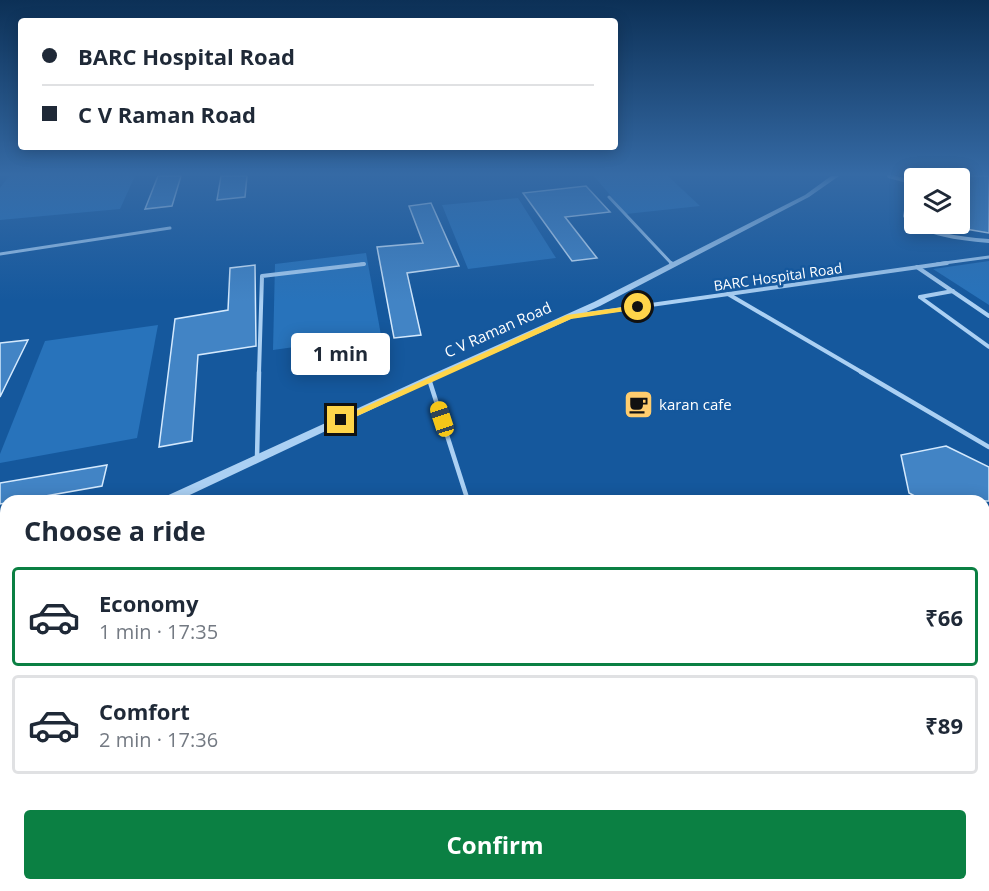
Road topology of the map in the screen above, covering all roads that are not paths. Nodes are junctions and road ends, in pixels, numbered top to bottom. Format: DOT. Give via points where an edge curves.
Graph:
graph roads {
  1 [pos="628,218"];
  2 [pos="765,218"];
  3 [pos="170,228"];
  4 [pos="955,234"];
  5 [pos="989,241"];
  6 [pos="0,254"];
  7 [pos="989,257"];
  8 [pos="364,264"];
  9 [pos="673,265"];
  10 [pos="917,267"];
  11 [pos="953,291"];
  12 [pos="728,294"];
  13 [pos="989,316"];
  14 [pos="570,317"];
  15 [pos="989,347"];
  16 [pos="429,379"];
  17 [pos="989,447"];
  18 [pos="257,458"];
  19 [pos="179,495"];
  20 [pos="466,495"];
  1 -- 9 [label="lane"];
  2 -- 9 [label="street, C V Raman Road"];
  3 -- 6 [label="lane"];
  4 -- 5 [label="street"];
  7 -- 10 [label="lane, BARC Hospital Road"];
  8 -- 18 [label="lane" via="262,276"];
  9 -- 14 [label="street, C V Raman Road"];
  10 -- 11 [label="lane"];
  10 -- 12 [label="lane, BARC Hospital Road"];
  11 -- 13 [label="lane"];
  11 -- 15 [label="lane" via="920,297"];
  12 -- 14 [label="lane, BARC Hospital Road"];
  12 -- 17 [label="lane"];
  14 -- 16 [label="street, C V Raman Road"];
  16 -- 18 [label="street, C V Raman Road"];
  16 -- 20 [label="lane"];
  18 -- 19 [label="street, C V Raman Road"];
}
